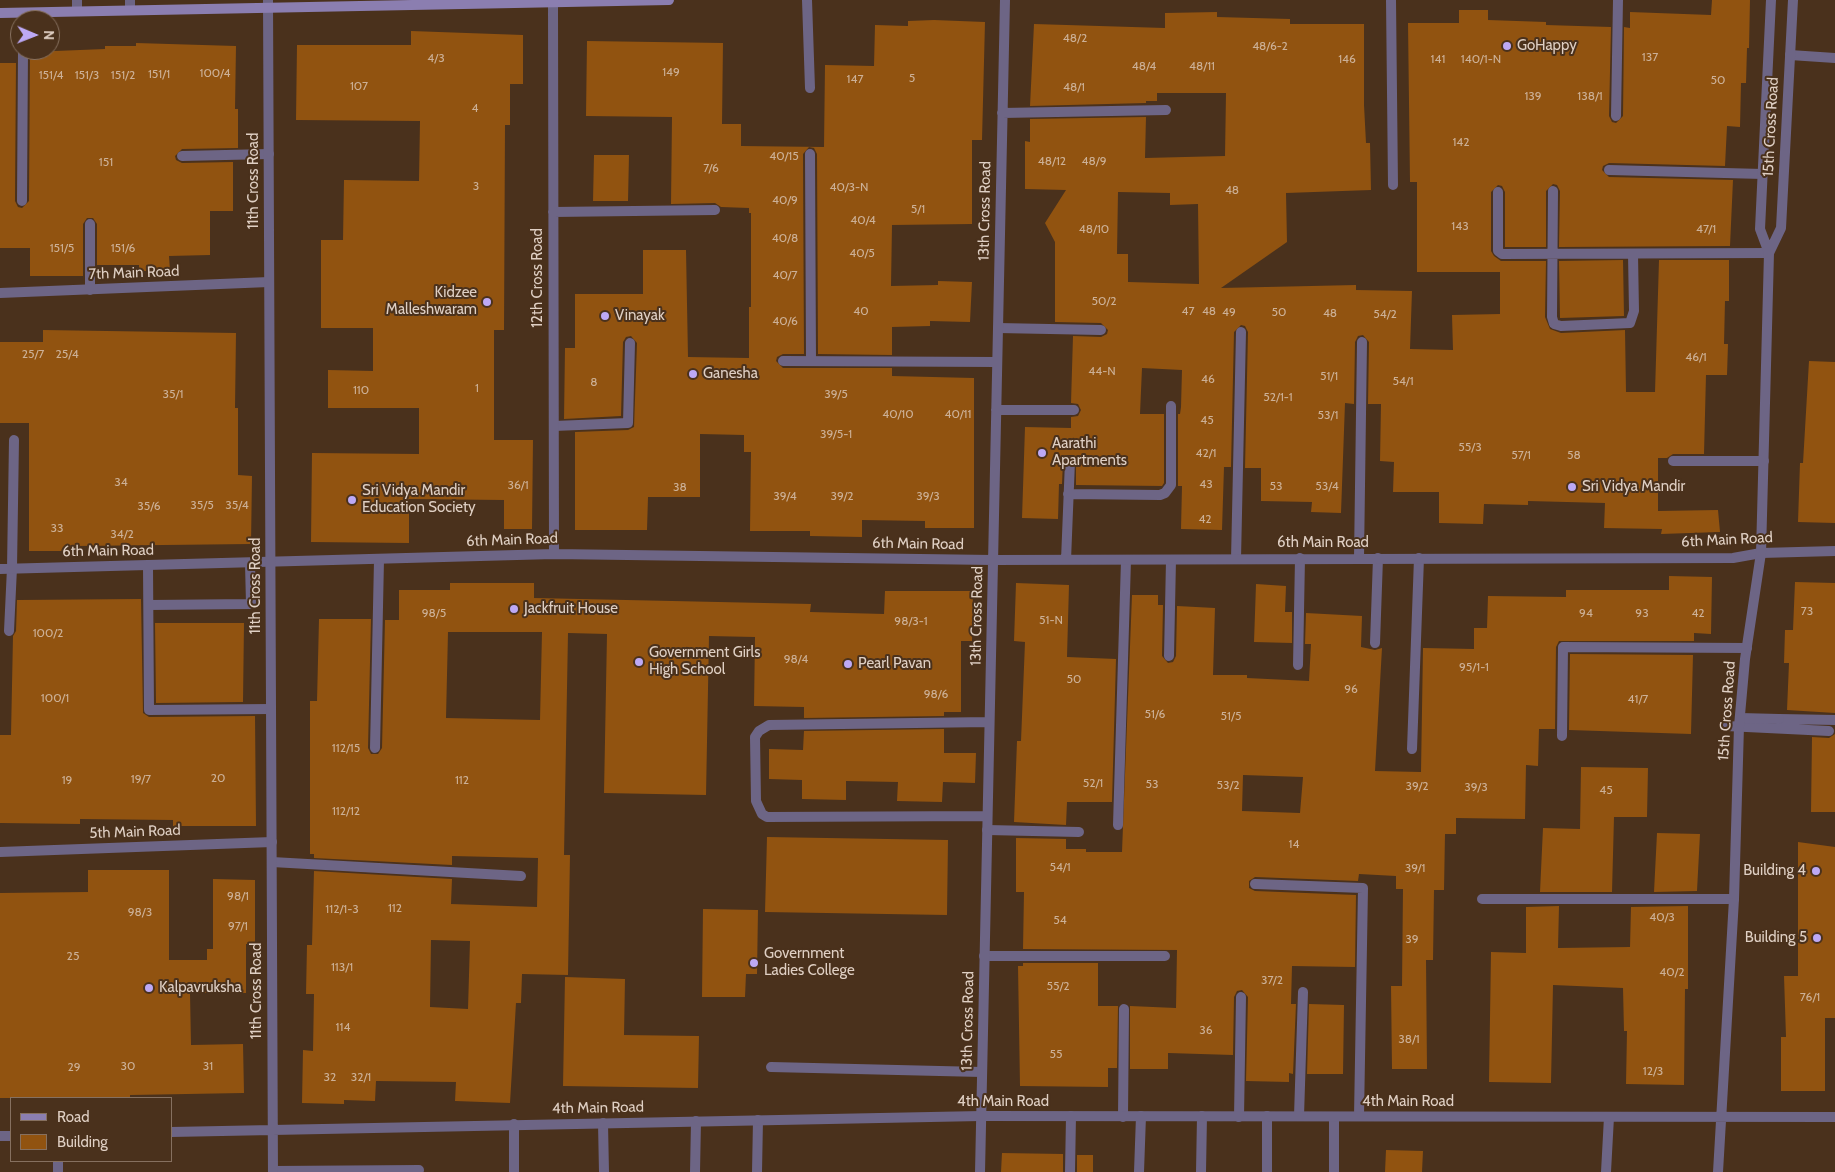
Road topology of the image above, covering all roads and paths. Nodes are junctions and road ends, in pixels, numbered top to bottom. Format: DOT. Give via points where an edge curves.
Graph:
graph roads {
  1 [pos="77,0"];
  2 [pos="669,0"];
  3 [pos="806,0"];
  4 [pos="1005,0"];
  5 [pos="1391,0"];
  6 [pos="1618,0"];
  7 [pos="1771,0"];
  8 [pos="1794,0"];
  9 [pos="451,1"];
  10 [pos="606,1"];
  11 [pos="553,3"];
  12 [pos="268,4"];
  13 [pos="130,5"];
  14 [pos="77,11"];
  15 [pos="60,13"];
  16 [pos="1790,56"];
  17 [pos="1835,58"];
  18 [pos="23,60"];
  19 [pos="810,88"];
  20 [pos="1166,110"];
  21 [pos="1002,113"];
  22 [pos="1616,116"];
  23 [pos="269,154"];
  24 [pos="810,154"];
  25 [pos="182,156"];
  26 [pos="1609,170"];
  27 [pos="1763,174"];
  28 [pos="1393,185"];
  29 [pos="1554,191"];
  30 [pos="1498,192"];
  31 [pos="22,201"];
  32 [pos="715,210"];
  33 [pos="553,212"];
  34 [pos="90,224"];
  35 [pos="1769,253"];
  36 [pos="1633,254"];
  37 [pos="1553,255"];
  38 [pos="269,282"];
  39 [pos="90,290"];
  40 [pos="0,293"];
  41 [pos="998,328"];
  42 [pos="1101,330"];
  43 [pos="1240,332"];
  44 [pos="1362,342"];
  45 [pos="630,343"];
  46 [pos="783,361"];
  47 [pos="811,361"];
  48 [pos="997,362"];
  49 [pos="1171,406"];
  50 [pos="996,410"];
  51 [pos="1074,410"];
  52 [pos="554,426"];
  53 [pos="14,440"];
  54 [pos="1674,461"];
  55 [pos="1764,461"];
  56 [pos="1070,462"];
  57 [pos="1068,494"];
  58 [pos="1835,551"];
  59 [pos="1761,553"];
  60 [pos="554,554"];
  61 [pos="1300,558"];
  62 [pos="1359,558"];
  63 [pos="1378,558"];
  64 [pos="1419,558"];
  65 [pos="1236,559"];
  66 [pos="378,560"];
  67 [pos="993,560"];
  68 [pos="1066,560"];
  69 [pos="1126,560"];
  70 [pos="1171,560"];
  71 [pos="270,563"];
  72 [pos="250,564"];
  73 [pos="148,566"];
  74 [pos="12,568"];
  75 [pos="0,569"];
  76 [pos="149,605"];
  77 [pos="9,631"];
  78 [pos="1375,643"];
  79 [pos="1747,648"];
  80 [pos="1169,656"];
  81 [pos="1298,665"];
  82 [pos="271,709"];
  83 [pos="1835,720"];
  84 [pos="989,722"];
  85 [pos="1739,722"];
  86 [pos="1726,726"];
  87 [pos="1829,731"];
  88 [pos="1562,736"];
  89 [pos="375,748"];
  90 [pos="1412,748"];
  91 [pos="987,816"];
  92 [pos="1118,825"];
  93 [pos="987,830"];
  94 [pos="1079,832"];
  95 [pos="272,842"];
  96 [pos="0,852"];
  97 [pos="272,862"];
  98 [pos="521,876"];
  99 [pos="1255,884"];
  100 [pos="1482,899"];
  101 [pos="1734,899"];
  102 [pos="984,956"];
  103 [pos="1165,956"];
  104 [pos="1303,992"];
  105 [pos="1241,997"];
  106 [pos="1124,1009"];
  107 [pos="772,1067"];
  108 [pos="982,1072"];
  109 [pos="981,1116"];
  110 [pos="1071,1116"];
  111 [pos="1123,1116"];
  112 [pos="1141,1116"];
  113 [pos="1202,1116"];
  114 [pos="1267,1116"];
  115 [pos="1299,1116"];
  116 [pos="1359,1116"];
  117 [pos="1239,1117"];
  118 [pos="1334,1117"];
  119 [pos="1609,1117"];
  120 [pos="1722,1117"];
  121 [pos="1835,1117"];
  122 [pos="758,1120"];
  123 [pos="696,1121"];
  124 [pos="603,1123"];
  125 [pos="514,1124"];
  126 [pos="273,1129"];
  127 [pos="172,1132"];
  128 [pos="419,1170"];
  129 [pos="273,1171"];
  130 [pos="308,1171"];
  131 [pos="514,1172"];
  132 [pos="604,1172"];
  133 [pos="694,1172"];
  134 [pos="758,1172"];
  135 [pos="980,1172"];
  136 [pos="1070,1172"];
  137 [pos="1139,1172"];
  138 [pos="1202,1172"];
  139 [pos="1267,1172"];
  140 [pos="1334,1172"];
  141 [pos="1606,1172"];
  142 [pos="1718,1172"];
  1 -- 14 [label="street"];
  2 -- 10 [label="main road"];
  3 -- 19 [label="street"];
  4 -- 21 [label="street, 13th Cross Road"];
  5 -- 28 [label="street"];
  6 -- 22 [label="street"];
  7 -- 27 [label="street, 15th Cross Road"];
  8 -- 16 [label="street, 15th Cross Road"];
  9 -- 11 [label="main road"];
  9 -- 12 [label="main road"];
  10 -- 11 [label="main road"];
  11 -- 33 [label="street, 12th Cross Road"];
  12 -- 13 [label="main road"];
  12 -- 23 [label="street, 11th Cross Road"];
  13 -- 14 [label="main road"];
  14 -- 15 [label="main road"];
  16 -- 17 [label="street"];
  16 -- 35 [label="street, 15th Cross Road" via="1781,228"];
  18 -- 31 [label="street"];
  20 -- 21 [label="street"];
  21 -- 41 [label="street, 13th Cross Road"];
  23 -- 25 [label="street"];
  23 -- 38 [label="street, 11th Cross Road"];
  24 -- 47 [label="street"];
  26 -- 27 [label="street"];
  27 -- 35 [label="street, 15th Cross Road" via="1760,229"];
  29 -- 37 [label="street"];
  30 -- 37 [label="street" via="1499,254"];
  32 -- 33 [label="street"];
  33 -- 52 [label="street, 12th Cross Road"];
  34 -- 39 [label="street"];
  35 -- 36 [label="street"];
  35 -- 55 [label="street, 15th Cross Road"];
  36 -- 37 [label="street"];
  36 -- 37 [label="street" via="1634,311 1630,322 1561,326 1554,324 1552,317"];
  38 -- 39 [label="street, 7th Main Road"];
  38 -- 71 [label="street, 11th Cross Road"];
  39 -- 40 [label="street, 7th Main Road"];
  41 -- 42 [label="street"];
  41 -- 48 [label="street, 13th Cross Road"];
  43 -- 65 [label="street"];
  44 -- 62 [label="street"];
  45 -- 52 [label="street" via="628,423"];
  46 -- 47 [label="street"];
  47 -- 48 [label="street"];
  48 -- 50 [label="street, 13th Cross Road"];
  49 -- 57 [label="street" via="1171,485 1165,494"];
  50 -- 51 [label="street"];
  50 -- 67 [label="street, 13th Cross Road"];
  52 -- 60 [label="street, 12th Cross Road"];
  53 -- 74 [label="street"];
  54 -- 55 [label="street"];
  55 -- 59 [label="street, 15th Cross Road"];
  56 -- 57 [label="street"];
  57 -- 68 [label="street"];
  58 -- 59 [label="street, 6th Main Road"];
  59 -- 64 [label="street, 6th Main Road" via="1733,558"];
  59 -- 79 [label="street, 15th Cross Road"];
  60 -- 66 [label="street, 6th Main Road"];
  60 -- 67 [label="street, 6th Main Road"];
  61 -- 62 [label="street, 6th Main Road"];
  61 -- 65 [label="street, 6th Main Road"];
  61 -- 81 [label="street"];
  62 -- 63 [label="street, 6th Main Road"];
  63 -- 64 [label="street, 6th Main Road"];
  63 -- 78 [label="street"];
  64 -- 90 [label="street"];
  65 -- 70 [label="street, 6th Main Road"];
  66 -- 71 [label="street, 6th Main Road"];
  66 -- 89 [label="street"];
  67 -- 68 [label="street, 6th Main Road"];
  67 -- 84 [label="street, 13th Cross Road"];
  68 -- 69 [label="street, 6th Main Road"];
  69 -- 70 [label="street, 6th Main Road"];
  69 -- 92 [label="street"];
  70 -- 80 [label="street"];
  71 -- 72 [label="street, 6th Main Road"];
  71 -- 82 [label="street, 11th Cross Road"];
  72 -- 73 [label="street, 6th Main Road"];
  72 -- 76 [label="street" via="252,604"];
  73 -- 74 [label="street, 6th Main Road"];
  73 -- 76 [label="street"];
  74 -- 75 [label="street, 6th Main Road"];
  74 -- 77 [label="street"];
  76 -- 82 [label="street" via="149,710"];
  79 -- 85 [label="street, 15th Cross Road"];
  79 -- 88 [label="street" via="1563,647"];
  82 -- 95 [label="street, 11th Cross Road"];
  83 -- 85 [label="street"];
  84 -- 91 [label="street, 13th Cross Road"];
  84 -- 91 [label="street" via="769,725 755,738 756,801 767,817"];
  85 -- 86 [label="street"];
  85 -- 87 [label="street"];
  85 -- 101 [label="street, 15th Cross Road"];
  91 -- 93 [label="street, 13th Cross Road"];
  93 -- 94 [label="street"];
  93 -- 102 [label="street, 13th Cross Road"];
  95 -- 96 [label="street, 5th Main Road"];
  95 -- 97 [label="street, 11th Cross Road"];
  97 -- 98 [label="street"];
  97 -- 126 [label="street, 11th Cross Road"];
  99 -- 116 [label="street" via="1363,888"];
  100 -- 101 [label="street"];
  101 -- 120 [label="street, 15th Cross Road"];
  102 -- 103 [label="street"];
  102 -- 108 [label="street, 13th Cross Road"];
  104 -- 115 [label="street"];
  105 -- 117 [label="street"];
  106 -- 111 [label="street"];
  107 -- 108 [label="street"];
  108 -- 109 [label="street, 13th Cross Road"];
  109 -- 110 [label="street, 4th Main Road"];
  109 -- 122 [label="street, 4th Main Road"];
  109 -- 135 [label="street, 13th Cross Road"];
  110 -- 111 [label="street, 4th Main Road"];
  110 -- 136 [label="street"];
  111 -- 112 [label="street, 4th Main Road"];
  112 -- 113 [label="street, 4th Main Road"];
  112 -- 137 [label="street"];
  113 -- 117 [label="street, 4th Main Road"];
  113 -- 138 [label="street"];
  114 -- 115 [label="street, 4th Main Road"];
  114 -- 117 [label="street, 4th Main Road"];
  114 -- 139 [label="street"];
  115 -- 118 [label="street, 4th Main Road"];
  116 -- 118 [label="street, 4th Main Road"];
  116 -- 119 [label="street, 4th Main Road"];
  118 -- 140 [label="street"];
  119 -- 120 [label="street, 4th Main Road"];
  119 -- 141 [label="street"];
  120 -- 121 [label="street, 4th Main Road"];
  120 -- 142 [label="street, 15th Cross Road"];
  122 -- 123 [label="street, 4th Main Road"];
  122 -- 134 [label="street"];
  123 -- 124 [label="street, 4th Main Road"];
  123 -- 133 [label="street"];
  124 -- 125 [label="street, 4th Main Road"];
  124 -- 132 [label="street"];
  125 -- 126 [label="street, 4th Main Road"];
  125 -- 131 [label="street"];
  126 -- 127 [label="street, 4th Main Road"];
  126 -- 129 [label="street, 11th Cross Road"];
  128 -- 130 [label="street"];
  129 -- 130 [label="street"];
}
